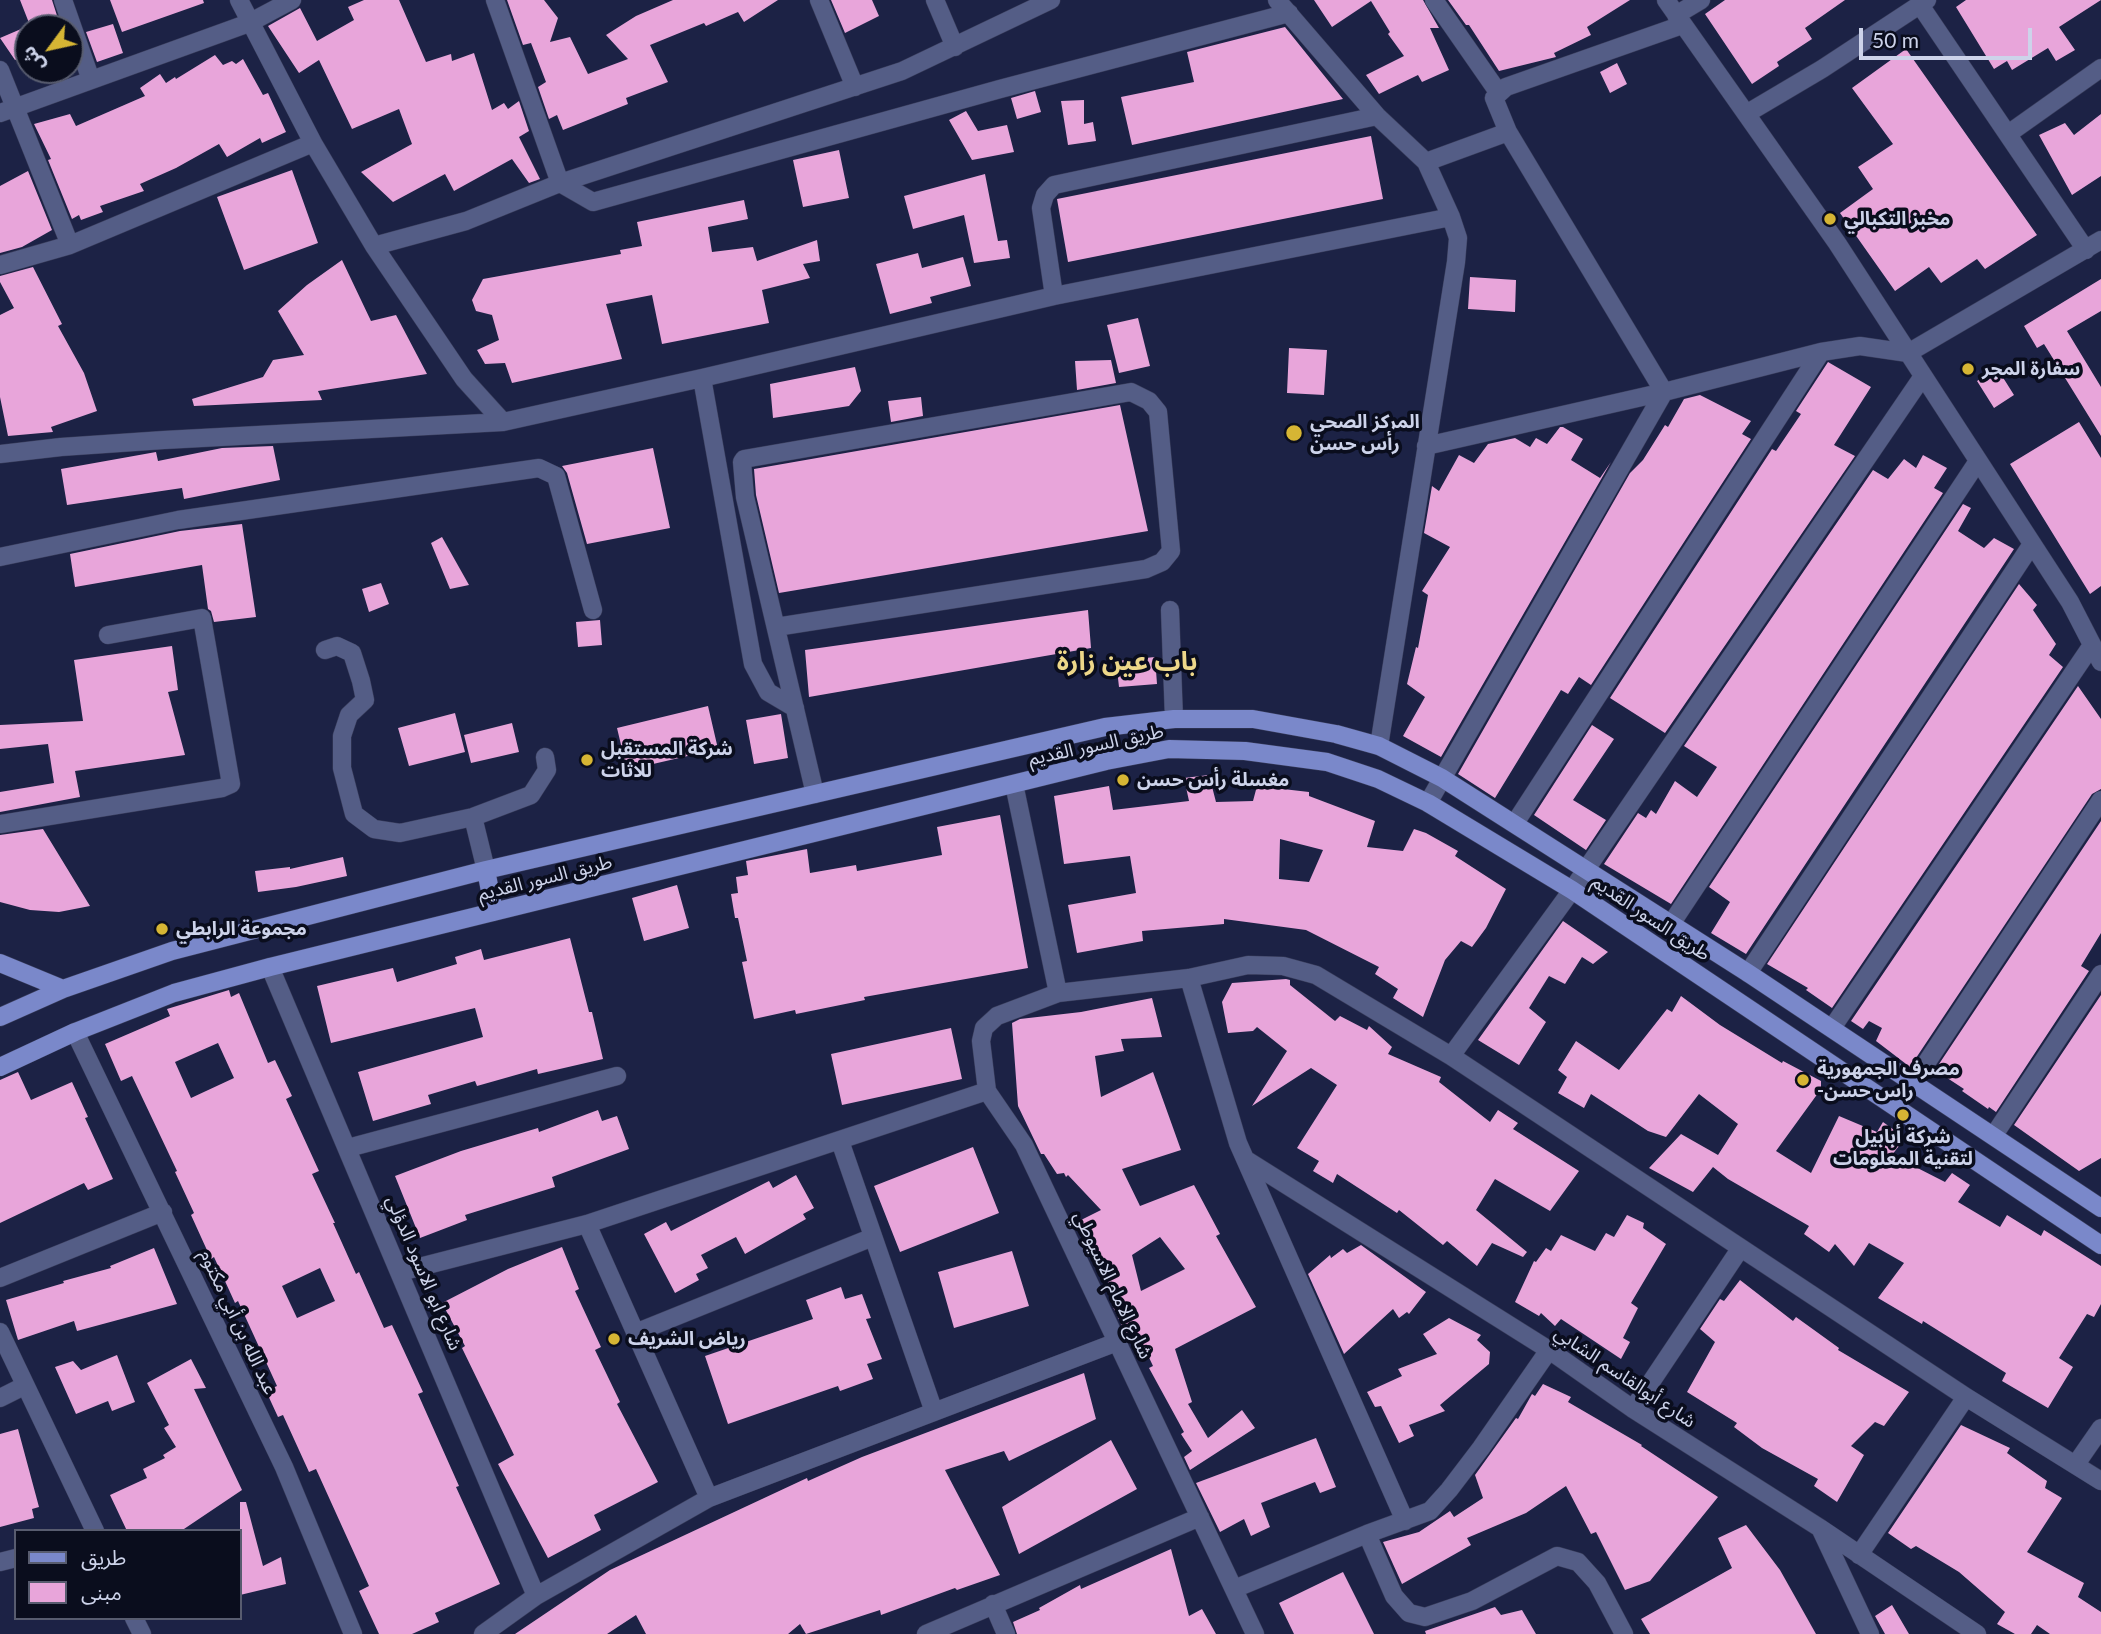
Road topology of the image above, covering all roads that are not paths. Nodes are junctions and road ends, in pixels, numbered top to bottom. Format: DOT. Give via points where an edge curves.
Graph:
graph roads {
  1 [pos="63,0"];
  2 [pos="239,0"];
  3 [pos="292,0"];
  4 [pos="495,0"];
  5 [pos="819,0"];
  6 [pos="935,0"];
  7 [pos="1051,0"];
  8 [pos="1434,0"];
  9 [pos="1700,0"];
  10 [pos="1924,3"];
  11 [pos="1283,6"];
  12 [pos="1675,13"];
  13 [pos="249,23"];
  14 [pos="955,47"];
  15 [pos="2101,68"];
  16 [pos="0,69"];
  17 [pos="91,80"];
  18 [pos="855,87"];
  19 [pos="1499,92"];
  20 [pos="7,111"];
  21 [pos="1746,114"];
  22 [pos="1377,116"];
  23 [pos="1508,132"];
  24 [pos="2008,134"];
  25 [pos="313,143"];
  26 [pos="1426,162"];
  27 [pos="560,183"];
  28 [pos="1451,217"];
  29 [pos="69,244"];
  30 [pos="2094,245"];
  31 [pos="374,246"];
  32 [pos="0,265"];
  33 [pos="1054,296"];
  34 [pos="1821,352"];
  35 [pos="1908,353"];
  36 [pos="1923,376"];
  37 [pos="702,378"];
  38 [pos="1664,392"];
  39 [pos="503,422"];
  40 [pos="1426,446"];
  41 [pos="0,454"];
  42 [pos="1978,461"];
  43 [pos="2032,544"];
  44 [pos="0,556"];
  45 [pos="593,610"];
  46 [pos="1170,610"];
  47 [pos="776,627"];
  48 [pos="108,635"];
  49 [pos="2092,645"];
  50 [pos="325,650"];
  51 [pos="2101,662"];
  52 [pos="795,708"];
  53 [pos="1174,719"];
  54 [pos="1336,734"];
  55 [pos="1379,747"];
  56 [pos="545,757"];
  57 [pos="1327,762"];
  58 [pos="1442,778"];
  59 [pos="1014,783"];
  60 [pos="815,793"];
  61 [pos="2101,800"];
  62 [pos="1428,803"];
  63 [pos="473,817"];
  64 [pos="1516,823"];
  65 [pos="0,824"];
  66 [pos="1586,869"];
  67 [pos="486,870"];
  68 [pos="1572,890"];
  69 [pos="494,912"];
  70 [pos="1671,924"];
  71 [pos="0,963"];
  72 [pos="271,967"];
  73 [pos="1748,973"];
  74 [pos="2101,974"];
  75 [pos="1189,978"];
  76 [pos="63,989"];
  77 [pos="1058,993"];
  78 [pos="0,1017"];
  79 [pos="1832,1028"];
  80 [pos="75,1032"];
  81 [pos="1451,1056"];
  82 [pos="0,1067"];
  83 [pos="617,1076"];
  84 [pos="1913,1083"];
  85 [pos="987,1091"];
  86 [pos="1994,1135"];
  87 [pos="840,1140"];
  88 [pos="348,1149"];
  89 [pos="1245,1159"];
  90 [pos="2098,1202"];
  91 [pos="163,1212"];
  92 [pos="587,1224"];
  93 [pos="873,1237"];
  94 [pos="2101,1245"];
  95 [pos="1740,1249"];
  96 [pos="400,1272"];
  97 [pos="0,1278"];
  98 [pos="0,1332"];
  99 [pos="635,1333"];
  100 [pos="1117,1342"];
  101 [pos="1549,1350"];
  102 [pos="24,1386"];
  103 [pos="1966,1397"];
  104 [pos="0,1398"];
  105 [pos="1633,1409"];
  106 [pos="934,1412"];
  107 [pos="2101,1428"];
  108 [pos="2076,1464"];
  109 [pos="2101,1481"];
  110 [pos="709,1498"];
  111 [pos="1200,1517"];
  112 [pos="1405,1521"];
  113 [pos="1819,1528"];
  114 [pos="94,1529"];
  115 [pos="1367,1534"];
  116 [pos="1858,1555"];
  117 [pos="1234,1589"];
  118 [pos="536,1596"];
  119 [pos="993,1604"];
  120 [pos="1964,1631"];
  121 [pos="353,1634"];
  122 [pos="483,1634"];
  123 [pos="926,1634"];
  124 [pos="1006,1634"];
  125 [pos="1255,1634"];
  126 [pos="1624,1634"];
  127 [pos="1870,1634"];
  1 -- 17 [label="street"];
  2 -- 13 [label="street"];
  3 -- 13 [label="street"];
  4 -- 27 [label="street"];
  5 -- 18 [label="street"];
  6 -- 14 [label="street"];
  7 -- 14 [label="street"];
  8 -- 19 [label="street"];
  9 -- 12 [label="street"];
  10 -- 21 [label="street"];
  10 -- 24 [label="street"];
  11 -- 22 [label="street"];
  11 -- 27 [label="street" via="593,202"];
  12 -- 19 [label="street"];
  12 -- 21 [label="street"];
  13 -- 17 [label="street"];
  13 -- 25 [label="street"];
  14 -- 18 [label="street"];
  15 -- 24 [label="street"];
  16 -- 20 [label="street"];
  17 -- 20 [label="street"];
  18 -- 27 [label="street"];
  19 -- 23 [label="street" via="1494,98"];
  20 -- 29 [label="street"];
  21 -- 35 [label="street"];
  22 -- 26 [label="street"];
  22 -- 33 [label="street" via="1054,185 1041,208"];
  23 -- 26 [label="street"];
  23 -- 38 [label="street"];
  24 -- 30 [label="street"];
  25 -- 29 [label="street"];
  25 -- 31 [label="street"];
  26 -- 28 [label="street"];
  27 -- 31 [label="street" via="466,221"];
  28 -- 33 [label="street"];
  28 -- 40 [label="street" via="1458,239 1456,262"];
  29 -- 32 [label="street"];
  30 -- 35 [label="street"];
  31 -- 39 [label="street" via="464,379"];
  33 -- 37 [label="street"];
  34 -- 35 [label="street" via="1860,346"];
  34 -- 38 [label="street"];
  34 -- 64 [label="street"];
  35 -- 36 [label="street"];
  36 -- 42 [label="street"];
  36 -- 66 [label="street"];
  37 -- 39 [label="street"];
  37 -- 52 [label="street" via="753,664 768,692"];
  38 -- 40 [label="street"];
  38 -- 58 [label="street"];
  39 -- 41 [label="street"];
  40 -- 55 [label="street"];
  42 -- 43 [label="street"];
  42 -- 70 [label="street"];
  43 -- 49 [label="street"];
  43 -- 73 [label="street"];
  44 -- 45 [label="street" via="178,520 539,468 556,476"];
  46 -- 53 [label="street"];
  47 -- 47 [label="street" via="745,497 744,459 1131,392 1158,412 1171,551 1162,562 1146,569"];
  47 -- 52 [label="street"];
  48 -- 65 [label="street" via="202,618 230,784"];
  49 -- 51 [label="street"];
  49 -- 79 [label="street"];
  50 -- 63 [label="street" via="337,646 352,653 365,701 349,715 342,736 342,768 354,814 374,830 400,833"];
  52 -- 60 [label="street"];
  53 -- 54 [label="main road, طريق السور القديم" via="1253,719"];
  53 -- 60 [label="main road, طريق السور القديم" via="1105,727"];
  54 -- 55 [label="main road, طريق السور القديم"];
  54 -- 57 [label="main road"];
  55 -- 58 [label="main road, طريق السور القديم"];
  56 -- 63 [label="street" via="547,770 531,794"];
  57 -- 59 [label="main road, طريق السور القديم" via="1245,751 1169,749"];
  57 -- 62 [label="main road, طريق السور القديم"];
  58 -- 62 [label="street"];
  58 -- 64 [label="main road, طريق السور القديم"];
  59 -- 69 [label="main road, طريق السور القديم"];
  59 -- 77 [label="street"];
  60 -- 67 [label="main road, طريق السور القديم"];
  61 -- 84 [label="street"];
  62 -- 68 [label="main road, طريق السور القديم"];
  63 -- 67 [label="street"];
  64 -- 66 [label="main road, طريق السور القديم"];
  66 -- 68 [label="street"];
  66 -- 70 [label="main road, طريق السور القديم"];
  67 -- 69 [label="main road"];
  67 -- 76 [label="main road, طريق السور القديم" via="172,951"];
  68 -- 81 [label="street"];
  68 -- 94 [label="main road, طريق السور القديم"];
  69 -- 72 [label="main road, طريق السور القديم"];
  70 -- 73 [label="main road, طريق السور القديم"];
  71 -- 76 [label="main road"];
  72 -- 80 [label="main road, طريق السور القديم" via="174,993"];
  72 -- 88 [label="street, شارع ابو الاسود الدؤلي"];
  73 -- 79 [label="main road, طريق السور القديم"];
  74 -- 86 [label="street"];
  75 -- 77 [label="street"];
  75 -- 81 [label="street" via="1248,965 1283,966 1316,975"];
  75 -- 89 [label="street"];
  76 -- 78 [label="main road, طريق السور القديم"];
  77 -- 85 [label="street, شارع الامام الاسيوطي" via="997,1016 984,1028 981,1041"];
  79 -- 84 [label="main road, طريق السور القديم"];
  80 -- 82 [label="main road, طريق السور القديم"];
  80 -- 91 [label="street, عبد الله بن أبي مكتوم"];
  81 -- 95 [label="street"];
  83 -- 88 [label="street"];
  84 -- 86 [label="main road, طريق السور القديم"];
  85 -- 87 [label="street"];
  85 -- 100 [label="street, شارع الامام الاسيوطي" via="1024,1145"];
  86 -- 90 [label="main road, طريق السور القديم"];
  87 -- 92 [label="street"];
  87 -- 93 [label="street"];
  88 -- 96 [label="street, شارع ابو الاسود الدؤلي"];
  89 -- 101 [label="street, شارع أبوالقاسم الشابي"];
  89 -- 112 [label="street"];
  91 -- 97 [label="street"];
  91 -- 121 [label="street, عبد الله بن أبي مكتوم" via="284,1467"];
  92 -- 96 [label="street"];
  92 -- 99 [label="street"];
  93 -- 99 [label="street"];
  93 -- 106 [label="street"];
  95 -- 103 [label="street"];
  95 -- 105 [label="street"];
  96 -- 118 [label="street, شارع ابو الاسود الدؤلي"];
  98 -- 102 [label="street"];
  99 -- 110 [label="street"];
  100 -- 106 [label="street"];
  100 -- 111 [label="street, شارع الامام الاسيوطي"];
  101 -- 105 [label="street, شارع أبوالقاسم الشابي"];
  101 -- 112 [label="street" via="1449,1490 1430,1511"];
  102 -- 104 [label="street"];
  102 -- 114 [label="street"];
  103 -- 108 [label="street"];
  103 -- 116 [label="street"];
  105 -- 113 [label="street, شارع أبوالقاسم الشابي"];
  106 -- 110 [label="street"];
  107 -- 108 [label="street"];
  108 -- 109 [label="street"];
  110 -- 118 [label="street"];
  111 -- 117 [label="street, شارع الامام الاسيوطي"];
  111 -- 119 [label="street"];
  112 -- 115 [label="street"];
  113 -- 116 [label="street, شارع أبوالقاسم الشابي"];
  113 -- 127 [label="street"];
  115 -- 117 [label="street"];
  115 -- 126 [label="street" via="1394,1596 1409,1613 1425,1617 1472,1601 1557,1556 1578,1562 1597,1583"];
  116 -- 120 [label="street, شارع أبوالقاسم الشابي"];
  117 -- 125 [label="street, شارع الامام الاسيوطي"];
  118 -- 122 [label="street"];
  119 -- 123 [label="street"];
  119 -- 124 [label="street"];
}
